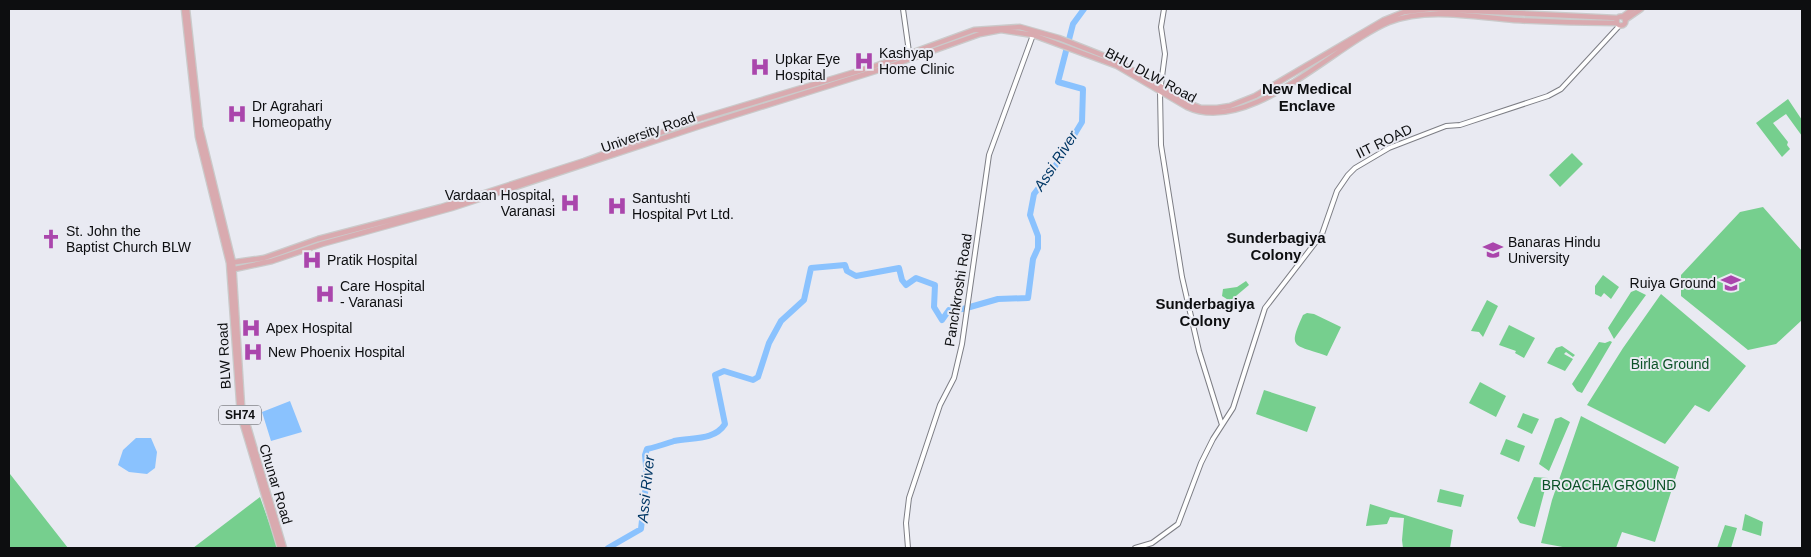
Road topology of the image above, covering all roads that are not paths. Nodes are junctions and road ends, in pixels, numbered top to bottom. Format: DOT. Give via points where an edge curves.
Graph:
graph roads {
  1 [pos="186,9"];
  2 [pos="903,9"];
  3 [pos="1164,9"];
  4 [pos="1431,9"];
  5 [pos="1633,9"];
  6 [pos="1641,9"];
  7 [pos="1620,21"];
  8 [pos="1033,35"];
  9 [pos="1071,48"];
  10 [pos="910,56"];
  11 [pos="1161,86"];
  12 [pos="1160,92"];
  13 [pos="231,263"];
  14 [pos="243,264"];
  15 [pos="232,269"];
  16 [pos="233,277"];
  17 [pos="1222,425"];
  18 [pos="280,548"];
  19 [pos="284,548"];
  20 [pos="908,548"];
  21 [pos="1135,548"];
  1 -- 13 [label="main road, SH74" via="198,137"];
  2 -- 10 [label="street"];
  3 -- 11 [label="street" via="1161,27 1165,54"];
  4 -- 7 [label="main road, BHU DLW Road"];
  4 -- 11 [label="main road, BHU DLW Road" via="1404,12 1384,20 1255,96 1230,106 1201,108"];
  5 -- 7 [label="main road"];
  6 -- 7 [label="main road"];
  7 -- 12 [label="main road, BHU DLW Road" via="1567,23 1417,15 1372,31 1275,92 1240,109 1212,114 1197,112"];
  7 -- 17 [label="street, IIT ROAD" via="1561,89 1548,96 1407,140 1355,168 1337,191 1322,234 1265,308 1233,408"];
  8 -- 9 [label="main road, University Road"];
  8 -- 10 [label="main road, University Road" via="1001,30"];
  8 -- 20 [label="street, Panchkroshi Road" via="989,155 954,378 940,405 909,498"];
  9 -- 12 [label="main road, BHU DLW Road" via="1117,66"];
  10 -- 11 [label="main road, BHU DLW Road" via="974,30 1020,27 1115,60"];
  10 -- 14 [label="main road, University Road" via="415,217"];
  11 -- 12 [label="street"];
  12 -- 17 [label="street" via="1161,144 1182,277 1199,350"];
  13 -- 14 [label="main road"];
  13 -- 15 [label="main road, SH74"];
  14 -- 15 [label="main road, University Road"];
  15 -- 16 [label="main road, SH74"];
  16 -- 18 [label="main road, BLW Road / SH74" via="240,416"];
  16 -- 19 [label="main road, Chunar Road / SH74" via="242,406"];
  17 -- 21 [label="street, IIT ROAD" via="1201,463 1178,524 1152,543"];
}
